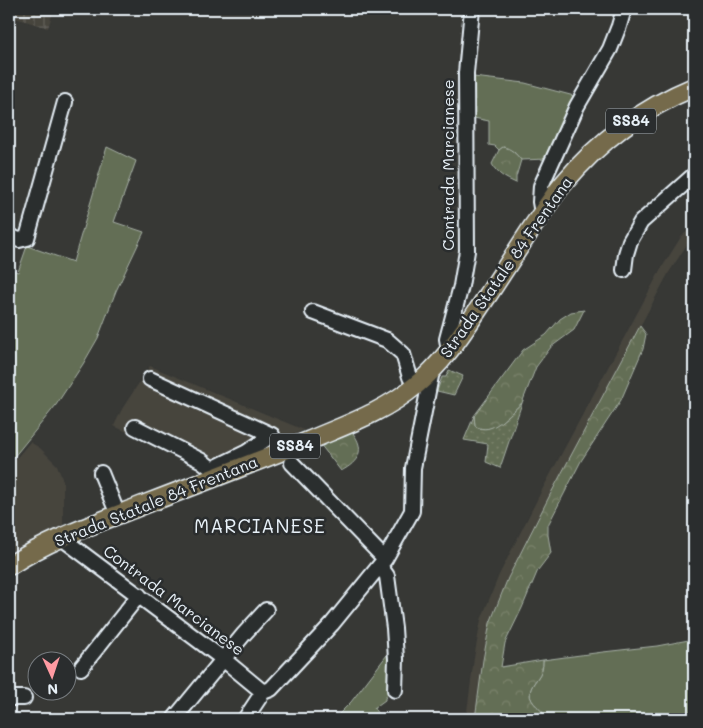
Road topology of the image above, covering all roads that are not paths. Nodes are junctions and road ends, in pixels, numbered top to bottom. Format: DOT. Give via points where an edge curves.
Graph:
graph roads {
  1 [pos="472,9"];
  2 [pos="624,9"];
  3 [pos="694,87"];
  4 [pos="65,102"];
  5 [pos="694,175"];
  6 [pos="542,213"];
  7 [pos="9,236"];
  8 [pos="624,270"];
  9 [pos="313,312"];
  10 [pos="450,350"];
  11 [pos="432,371"];
  12 [pos="150,380"];
  13 [pos="416,386"];
  14 [pos="135,427"];
  15 [pos="292,463"];
  16 [pos="101,473"];
  17 [pos="214,473"];
  18 [pos="118,515"];
  19 [pos="64,536"];
  20 [pos="383,562"];
  21 [pos="9,566"];
  22 [pos="139,596"];
  23 [pos="266,610"];
  24 [pos="223,659"];
  25 [pos="81,668"];
  26 [pos="395,690"];
  27 [pos="263,692"];
  28 [pos="9,698"];
  29 [pos="24,698"];
  30 [pos="174,719"];
  31 [pos="245,719"];
  1 -- 10 [label="street, Contrada Marcianese" via="466,73 467,251 447,339"];
  2 -- 6 [label="street" via="610,49 577,106 541,186"];
  3 -- 6 [label="main road, Strada Statale 84 Frentana / SS84" via="641,114 607,139 562,185"];
  4 -- 7 [label="street" via="27,238 19,240"];
  5 -- 8 [label="street" via="641,222 630,241"];
  6 -- 10 [label="main road, Strada Statale 84 Frentana / SS84"];
  9 -- 13 [label="street" via="387,340 404,354"];
  10 -- 11 [label="main road, Strada Statale 84 Frentana / SS84"];
  11 -- 13 [label="main road, Strada Statale 84 Frentana / SS84"];
  11 -- 20 [label="street" via="413,468 412,511"];
  12 -- 17 [label="street" via="272,435"];
  13 -- 17 [label="main road, Strada Statale 84 Frentana / SS84" via="381,410 252,464"];
  14 -- 17 [label="street" via="202,461"];
  15 -- 20 [label="street"];
  16 -- 18 [label="street"];
  17 -- 18 [label="main road, Strada Statale 84 Frentana / SS84"];
  18 -- 19 [label="main road, Strada Statale 84 Frentana / SS84"];
  19 -- 21 [label="main road, Strada Statale 84 Frentana / SS84"];
  19 -- 22 [label="street, Contrada Marcianese" via="67,542"];
  20 -- 26 [label="street" via="394,628"];
  20 -- 27 [label="street" via="332,624 270,689"];
  22 -- 24 [label="street, Contrada Marcianese"];
  22 -- 25 [label="street"];
  23 -- 24 [label="street"];
  24 -- 27 [label="street, Contrada Marcianese"];
  24 -- 30 [label="street"];
  27 -- 31 [label="street"];
  28 -- 29 [label="street"];
}
